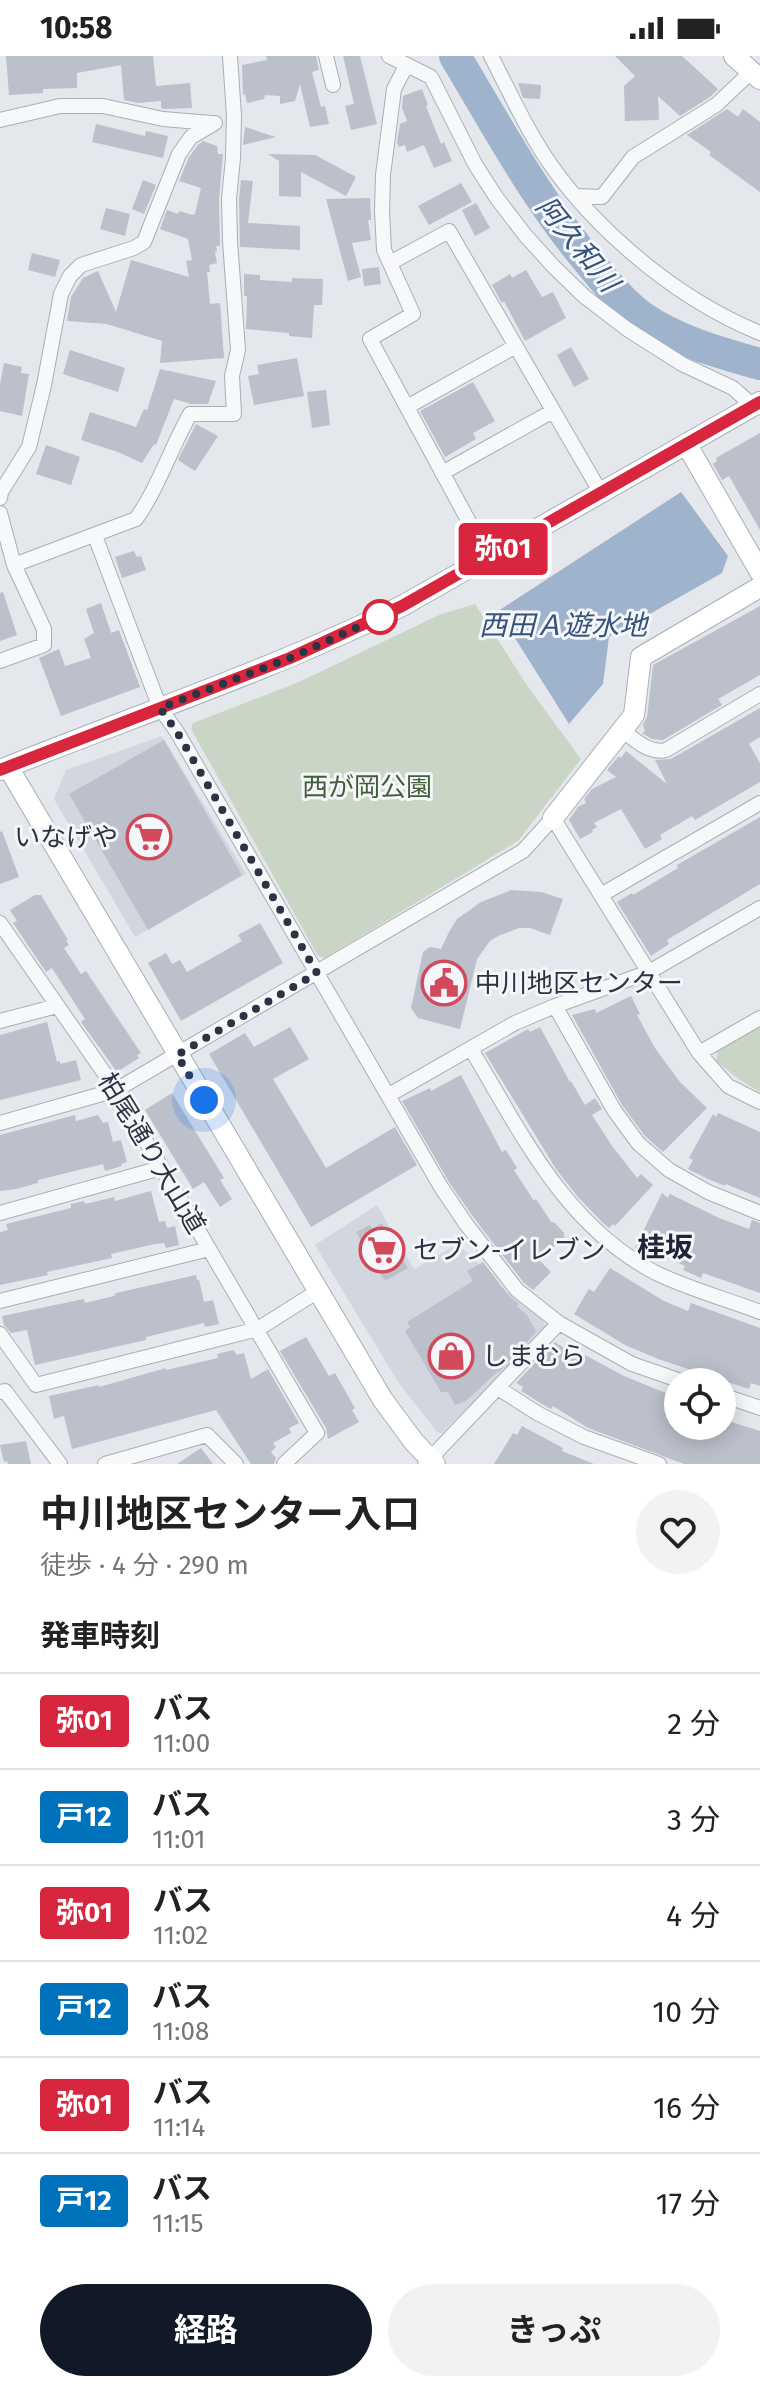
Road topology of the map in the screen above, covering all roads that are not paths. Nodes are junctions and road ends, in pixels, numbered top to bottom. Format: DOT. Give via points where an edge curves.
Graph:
graph roads {
  1 [pos="230,56"];
  2 [pos="326,56"];
  3 [pos="389,56"];
  4 [pos="491,56"];
  5 [pos="734,56"];
  6 [pos="406,66"];
  7 [pos="756,76"];
  8 [pos="333,85"];
  9 [pos="234,116"];
  10 [pos="0,120"];
  11 [pos="215,123"];
  12 [pos="575,196"];
  13 [pos="390,263"];
  14 [pos="760,333"];
  15 [pos="516,346"];
  16 [pos="757,404"];
  17 [pos="407,407"];
  18 [pos="553,411"];
  19 [pos="687,445"];
  20 [pos="442,473"];
  21 [pos="601,493"];
  22 [pos="0,498"];
  23 [pos="0,513"];
  24 [pos="95,536"];
  25 [pos="488,557"];
  26 [pos="14,565"];
  27 [pos="760,572"];
  28 [pos="760,587"];
  29 [pos="0,661"];
  30 [pos="760,694"];
  31 [pos="160,708"];
  32 [pos="622,730"];
  33 [pos="4,768"];
  34 [pos="760,803"];
  35 [pos="553,818"];
  36 [pos="601,895"];
  37 [pos="760,908"];
  38 [pos="0,923"];
  39 [pos="649,972"];
  40 [pos="317,973"];
  41 [pos="57,1006"];
  42 [pos="555,1006"];
  43 [pos="760,1018"];
  44 [pos="0,1021"];
  45 [pos="471,1049"];
  46 [pos="699,1053"];
  47 [pos="177,1055"];
  48 [pos="116,1090"];
  49 [pos="389,1095"];
  50 [pos="760,1102"];
  51 [pos="0,1123"];
  52 [pos="161,1168"];
  53 [pos="0,1213"];
  54 [pos="760,1213"];
  55 [pos="209,1249"];
  56 [pos="318,1291"];
  57 [pos="0,1301"];
  58 [pos="760,1312"];
  59 [pos="559,1323"];
  60 [pos="258,1329"];
  61 [pos="0,1334"];
  62 [pos="664,1375"];
  63 [pos="498,1388"];
  64 [pos="0,1392"];
  65 [pos="736,1400"];
  66 [pos="760,1408"];
  67 [pos="430,1462"];
  68 [pos="60,1464"];
  69 [pos="105,1464"];
  70 [pos="236,1464"];
  71 [pos="284,1464"];
  72 [pos="659,1464"];
  1 -- 9 [label="street"];
  2 -- 8 [label="street"];
  3 -- 6 [label="street"];
  4 -- 12 [label="street" via="534,139"];
  5 -- 7 [label="street"];
  6 -- 13 [label="street" via="394,89 383,175 384,250"];
  6 -- 16 [label="street" via="431,77 482,175 525,235 585,297 682,364"];
  7 -- 12 [label="street" via="633,157 602,197"];
  9 -- 11 [label="street"];
  9 -- 24 [label="street" via="229,199 238,350 232,376 234,414 190,414 136,519"];
  10 -- 11 [label="street" via="60,106 103,106"];
  11 -- 22 [label="street" via="191,137 179,154 144,242 81,265 70,276 61,294 29,447"];
  12 -- 14 [label="street" via="651,270 693,299"];
  13 -- 15 [label="street" via="449,231"];
  13 -- 17 [label="street" via="413,314 370,339"];
  15 -- 17 [label="street"];
  15 -- 18 [label="street"];
  16 -- 19 [label="street"];
  17 -- 20 [label="street"];
  18 -- 20 [label="street"];
  18 -- 21 [label="street"];
  19 -- 21 [label="street"];
  19 -- 27 [label="street"];
  20 -- 25 [label="street"];
  21 -- 25 [label="street"];
  23 -- 26 [label="street"];
  24 -- 26 [label="street"];
  24 -- 31 [label="street"];
  25 -- 31 [label="street" via="352,630"];
  26 -- 29 [label="street" via="44,629 44,645"];
  28 -- 32 [label="street" via="641,657 634,715"];
  30 -- 32 [label="street" via="666,750 649,749"];
  31 -- 33 [label="street"];
  31 -- 40 [label="street"];
  32 -- 35 [label="street"];
  33 -- 47 [label="street"];
  34 -- 36 [label="street"];
  35 -- 36 [label="street"];
  35 -- 40 [label="street" via="523,851"];
  36 -- 39 [label="street"];
  37 -- 39 [label="street"];
  38 -- 41 [label="street, 柏尾通り大山道"];
  39 -- 42 [label="street"];
  39 -- 46 [label="street"];
  40 -- 47 [label="street"];
  40 -- 49 [label="street"];
  41 -- 44 [label="street"];
  41 -- 48 [label="street, 柏尾通り大山道"];
  42 -- 45 [label="street"];
  42 -- 54 [label="street" via="638,1143 669,1170"];
  43 -- 46 [label="street"];
  45 -- 49 [label="street"];
  45 -- 58 [label="street" via="540,1165 592,1229 658,1274"];
  46 -- 50 [label="street" via="728,1086"];
  47 -- 48 [label="street"];
  47 -- 56 [label="street"];
  48 -- 51 [label="street"];
  48 -- 52 [label="street, 柏尾通り大山道"];
  49 -- 59 [label="street" via="441,1187 496,1266"];
  52 -- 53 [label="street"];
  52 -- 55 [label="street, 柏尾通り大山道"];
  55 -- 57 [label="street"];
  55 -- 60 [label="street, 柏尾通り大山道"];
  56 -- 60 [label="street"];
  56 -- 67 [label="street" via="383,1400"];
  59 -- 62 [label="street" via="632,1364"];
  59 -- 63 [label="street"];
  60 -- 61 [label="street" via="36,1385"];
  60 -- 71 [label="street, 柏尾通り大山道" via="317,1433"];
  63 -- 67 [label="street"];
  63 -- 72 [label="street" via="584,1437"];
  64 -- 68 [label="street" via="5,1391"];
  65 -- 66 [label="street"];
  69 -- 70 [label="street" via="207,1435"];
}
